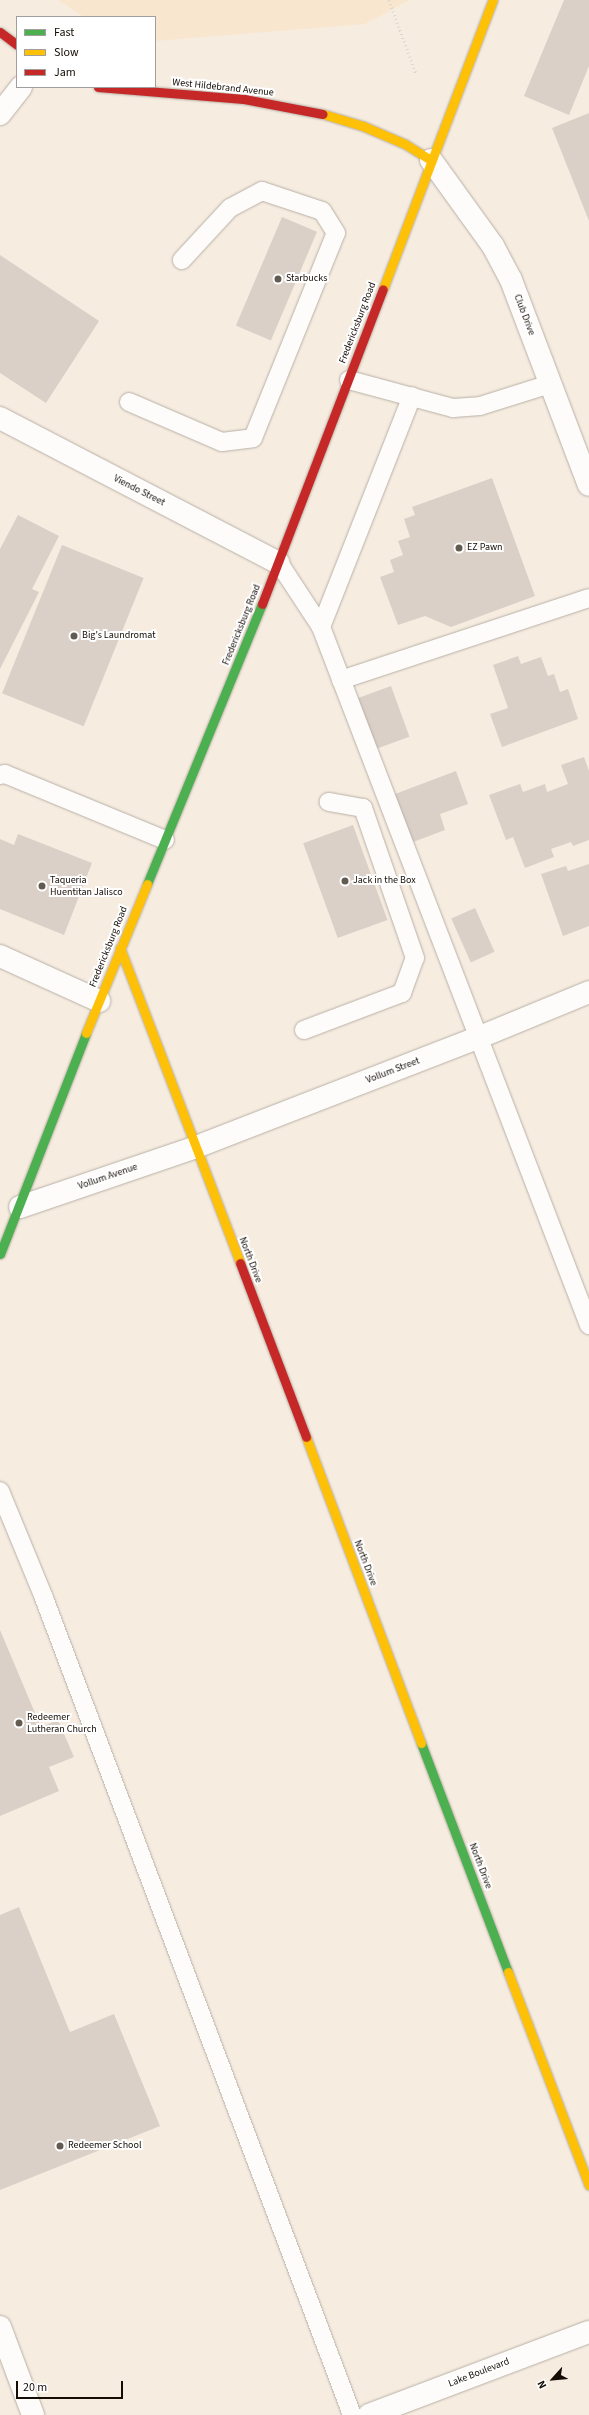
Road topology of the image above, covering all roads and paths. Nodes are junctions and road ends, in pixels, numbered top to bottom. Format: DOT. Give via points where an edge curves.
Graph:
graph roads {
  1 [pos="389,0"];
  2 [pos="493,0"];
  3 [pos="0,32"];
  4 [pos="16,44"];
  5 [pos="416,73"];
  6 [pos="20,88"];
  7 [pos="110,88"];
  8 [pos="0,114"];
  9 [pos="431,160"];
  10 [pos="182,260"];
  11 [pos="349,380"];
  12 [pos="550,384"];
  13 [pos="412,396"];
  14 [pos="129,402"];
  15 [pos="0,418"];
  16 [pos="589,485"];
  17 [pos="279,563"];
  18 [pos="589,598"];
  19 [pos="321,627"];
  20 [pos="341,680"];
  21 [pos="0,776"];
  22 [pos="329,802"];
  23 [pos="165,840"];
  24 [pos="120,948"];
  25 [pos="0,956"];
  26 [pos="589,992"];
  27 [pos="99,1001"];
  28 [pos="304,1030"];
  29 [pos="480,1037"];
  30 [pos="196,1147"];
  31 [pos="20,1207"];
  32 [pos="0,1254"];
  33 [pos="589,1325"];
  34 [pos="0,1491"];
  35 [pos="589,2185"];
  36 [pos="0,2326"];
  37 [pos="589,2332"];
  38 [pos="33,2415"];
  39 [pos="352,2415"];
  40 [pos="369,2415"];
  1 -- 5 [label="path"];
  2 -- 9 [label="main road, Fredericksburg Road"];
  3 -- 4 [label="main road"];
  6 -- 8 [label="street"];
  7 -- 9 [label="main road, West Hildebrand Avenue" via="244,99 310,110 363,126 405,144"];
  9 -- 11 [label="main road, Fredericksburg Road"];
  9 -- 12 [label="street, Club Drive" via="493,246 510,280"];
  10 -- 14 [label="lane" via="230,208 262,191 322,212 336,233 253,438 222,442"];
  11 -- 13 [label="lane"];
  11 -- 17 [label="main road, Fredericksburg Road"];
  12 -- 13 [label="lane" via="480,406 453,408"];
  12 -- 16 [label="street, Club Drive"];
  13 -- 19 [label="lane"];
  15 -- 17 [label="street, Viendo Street"];
  17 -- 19 [label="lane"];
  17 -- 23 [label="main road, Fredericksburg Road"];
  18 -- 20 [label="lane"];
  19 -- 20 [label="lane"];
  20 -- 29 [label="lane"];
  21 -- 23 [label="lane" via="5,774"];
  22 -- 28 [label="lane" via="363,808 415,958 402,993"];
  23 -- 24 [label="main road, Fredericksburg Road"];
  24 -- 27 [label="main road, Fredericksburg Road"];
  24 -- 30 [label="main road, North Drive"];
  25 -- 27 [label="street"];
  26 -- 29 [label="street, Vollum Street"];
  27 -- 31 [label="main road, Fredericksburg Road"];
  29 -- 30 [label="street, Vollum Street"];
  29 -- 33 [label="lane"];
  30 -- 31 [label="street, Vollum Avenue"];
  30 -- 35 [label="main road, North Drive"];
  31 -- 32 [label="main road, Fredericksburg Road"];
  34 -- 39 [label="lane" via="44,1598"];
  36 -- 38 [label="street"];
  37 -- 40 [label="street, Lake Boulevard"];
}
